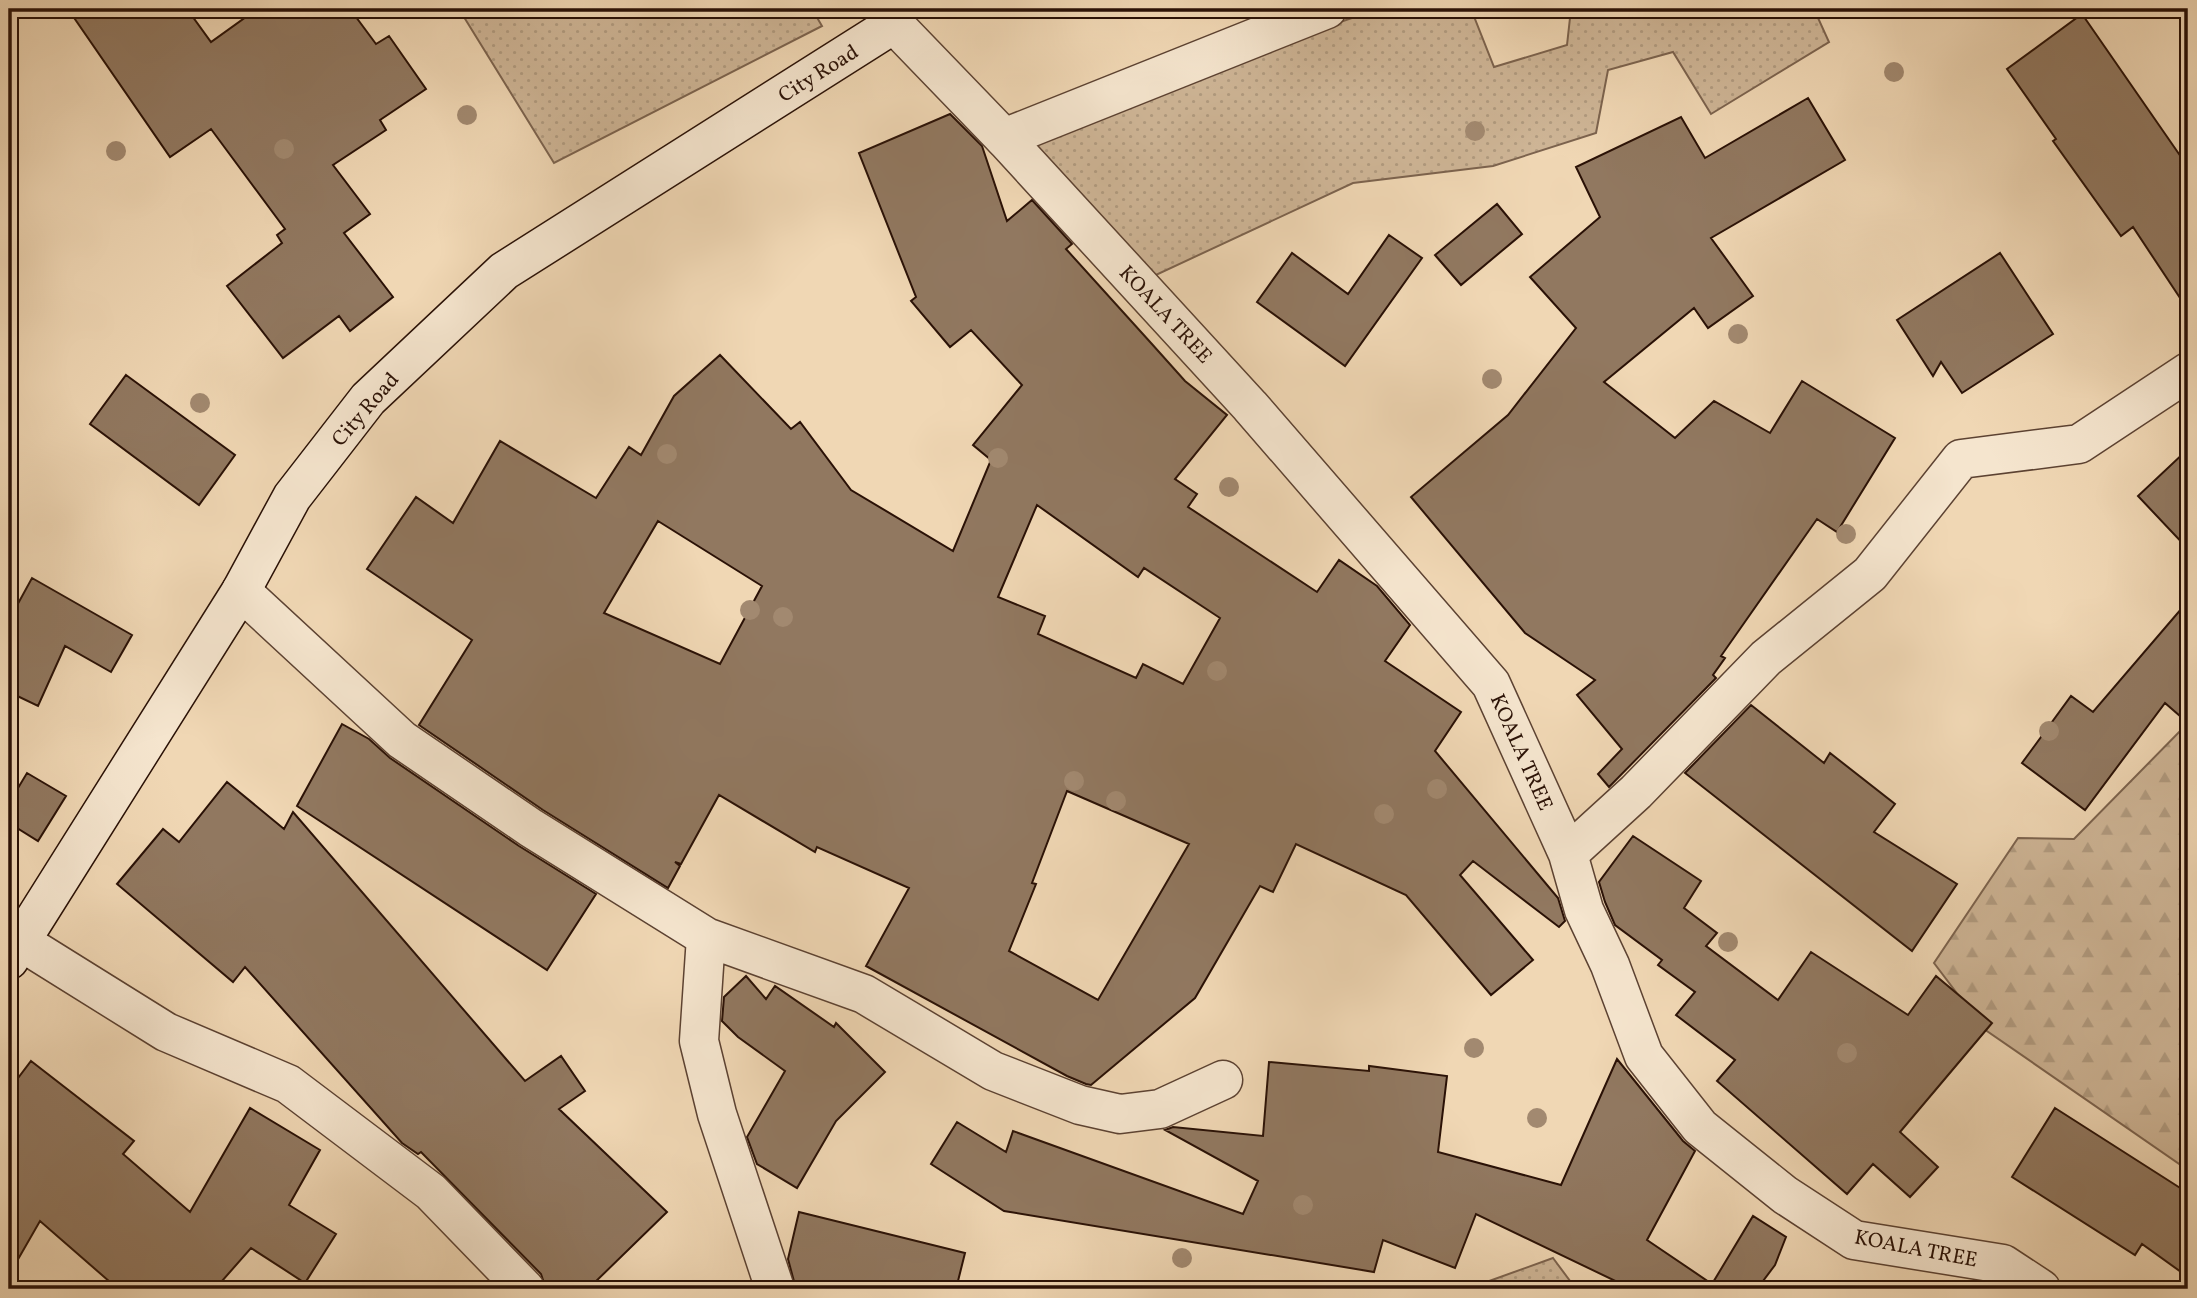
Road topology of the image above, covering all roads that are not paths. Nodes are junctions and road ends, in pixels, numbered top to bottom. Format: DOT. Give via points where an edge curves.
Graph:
graph roads {
  1 [pos="1327,9"];
  2 [pos="889,16"];
  3 [pos="1004,138"];
  4 [pos="2188,372"];
  5 [pos="241,591"];
  6 [pos="1568,854"];
  7 [pos="706,937"];
  8 [pos="15,950"];
  9 [pos="1223,1080"];
  10 [pos="524,1289"];
  11 [pos="775,1289"];
  12 [pos="2041,1289"];
  1 -- 3 [label="street"];
  2 -- 3 [label="street, KOALA TREE"];
  2 -- 5 [label="street, City Road" via="504,271 368,399 292,497"];
  3 -- 6 [label="street, KOALA TREE" via="1250,406 1491,684"];
  4 -- 6 [label="street" via="2079,444 1961,459 1870,573 1766,657 1636,792"];
  5 -- 7 [label="street" via="402,740 531,828"];
  5 -- 8 [label="street, City Road"];
  6 -- 12 [label="street, KOALA TREE" via="1584,910 1644,1056 1700,1127 1785,1195 1854,1240 2003,1264"];
  7 -- 9 [label="street" via="864,994 993,1070 1080,1105 1120,1114 1160,1109"];
  7 -- 11 [label="street" via="699,1041 716,1114"];
  8 -- 10 [label="street" via="166,1032 288,1084 431,1192"];
}
